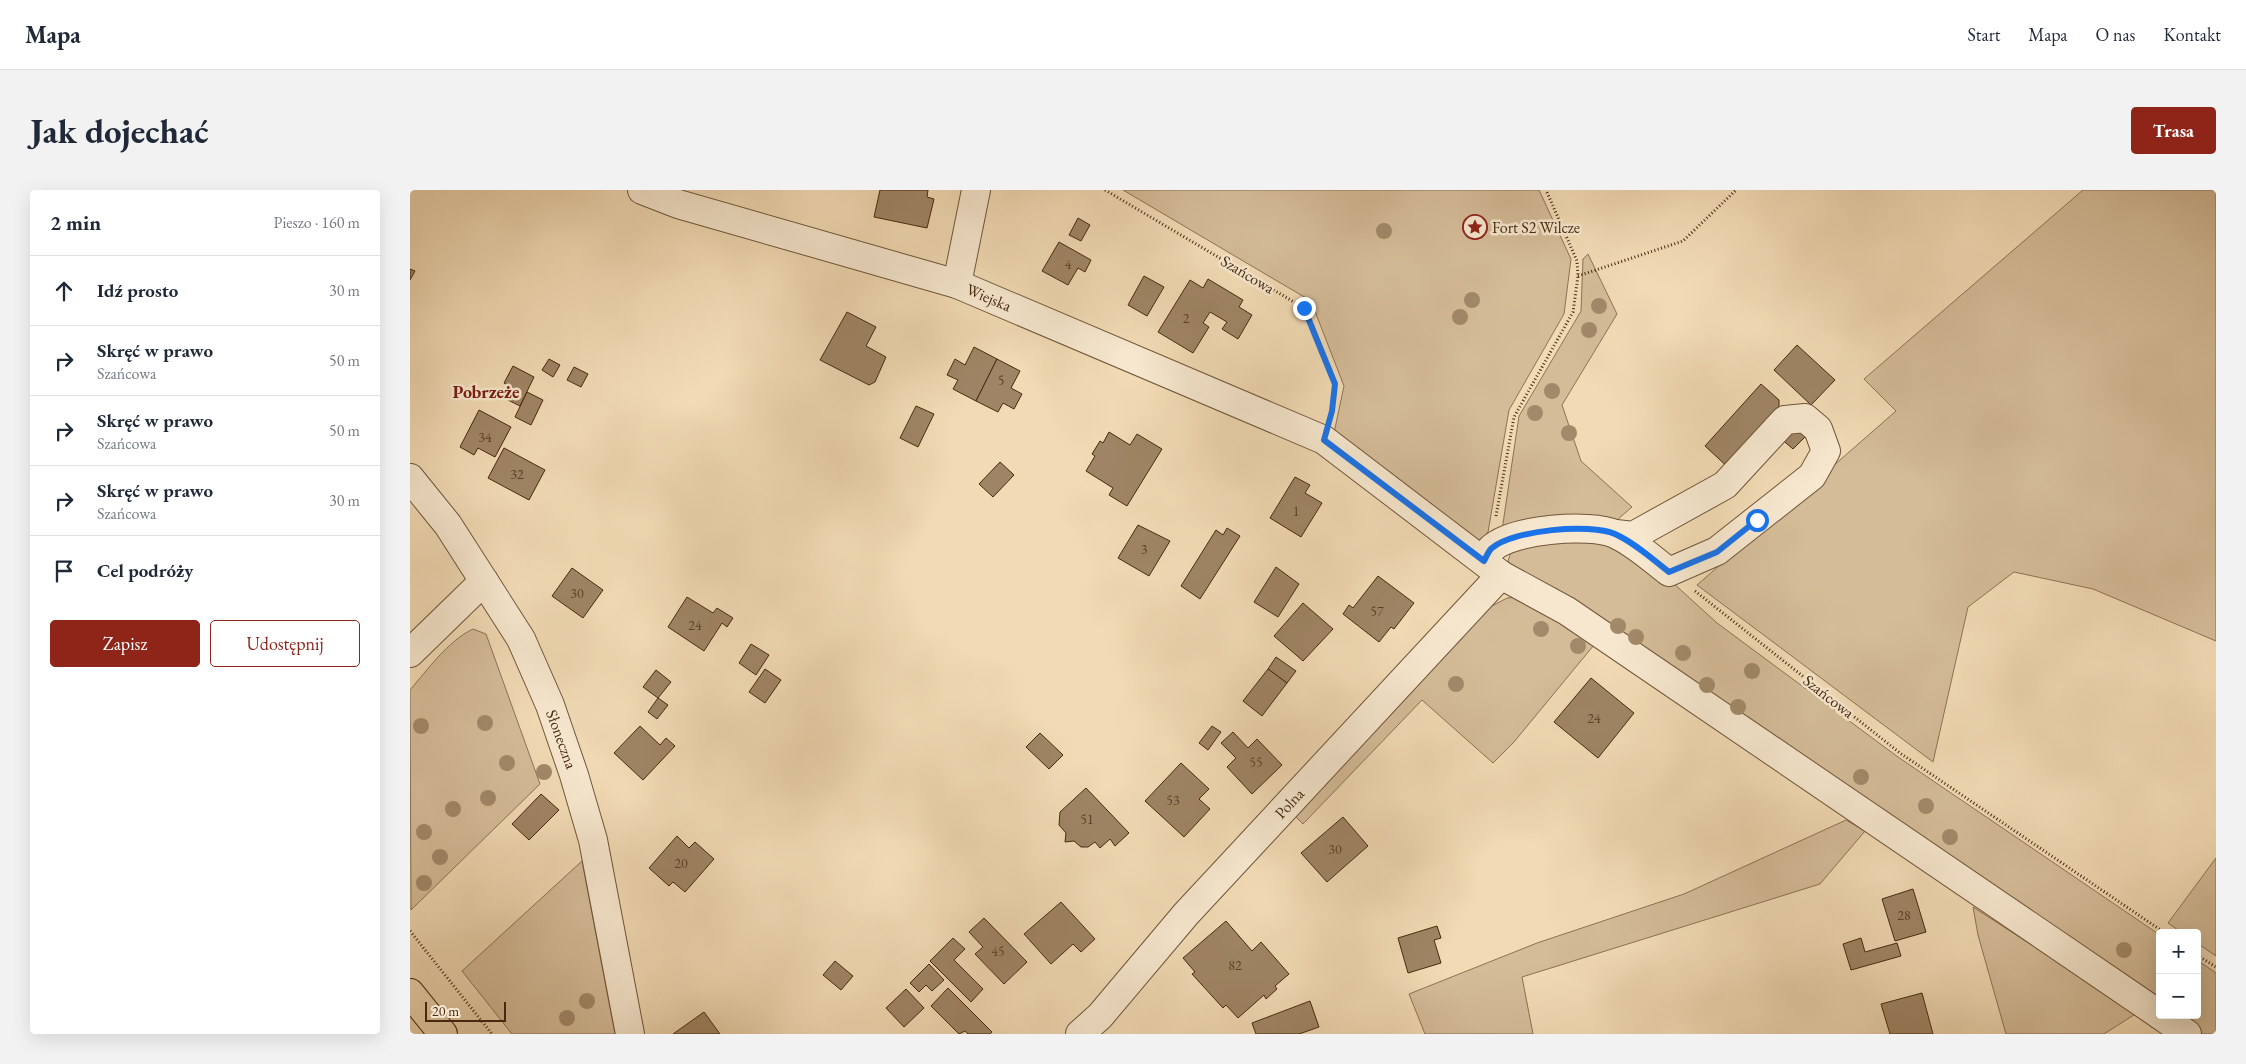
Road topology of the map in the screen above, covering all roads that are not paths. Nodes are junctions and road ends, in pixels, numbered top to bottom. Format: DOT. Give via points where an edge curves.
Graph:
graph roads {
  1 [pos="642,190"];
  2 [pos="976,190"];
  3 [pos="957,284"];
  4 [pos="410,478"];
  5 [pos="1616,534"];
  6 [pos="1492,561"];
  7 [pos="484,581"];
  8 [pos="410,653"];
  9 [pos="410,994"];
  10 [pos="2156,1012"];
  11 [pos="2166,1019"];
  12 [pos="1107,1025"];
  13 [pos="443,1034"];
  14 [pos="630,1034"];
  15 [pos="1080,1034"];
  16 [pos="2188,1034"];
  1 -- 3 [label="street, Wiejska" via="678,204"];
  2 -- 3 [label="street"];
  3 -- 6 [label="street, Wiejska" via="1324,440"];
  4 -- 7 [label="street, Słoneczna" via="448,525"];
  5 -- 5 [label="street" via="1669,572 1717,552 1812,476 1826,451 1818,429 1805,418 1785,420 1725,485 1633,536"];
  5 -- 6 [label="street" via="1599,529 1558,529 1518,536"];
  6 -- 10 [label="street"];
  6 -- 12 [label="street, Polna" via="1186,914"];
  7 -- 8 [label="street"];
  7 -- 14 [label="street, Słoneczna" via="521,639 550,705 574,775 593,840"];
  9 -- 13 [label="highway"];
  11 -- 16 [label="street"];
  12 -- 15 [label="street, Polna"];
}
